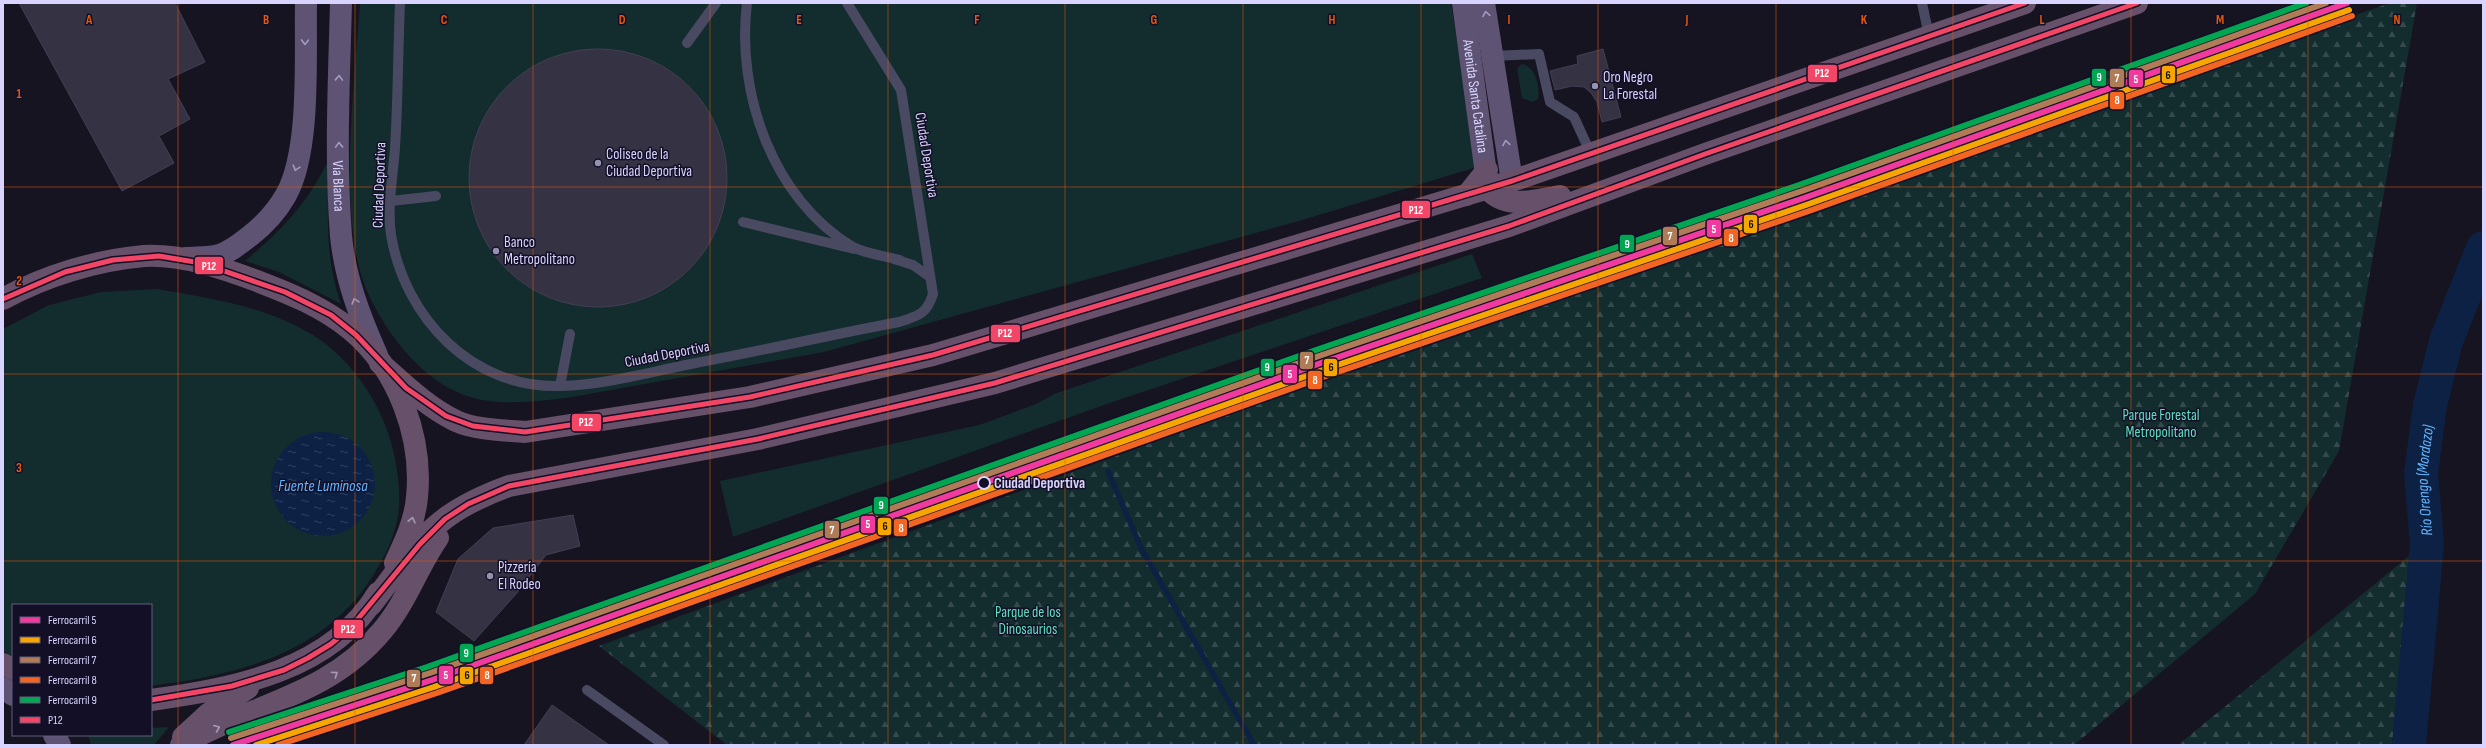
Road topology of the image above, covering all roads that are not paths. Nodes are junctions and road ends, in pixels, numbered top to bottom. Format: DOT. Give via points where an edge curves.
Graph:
graph roads {
  1 [pos="306,3"];
  2 [pos="341,3"];
  3 [pos="400,3"];
  4 [pos="716,3"];
  5 [pos="747,3"];
  6 [pos="847,3"];
  7 [pos="1463,3"];
  8 [pos="1484,3"];
  9 [pos="1922,3"];
  10 [pos="2025,3"];
  11 [pos="2137,3"];
  12 [pos="1929,36"];
  13 [pos="687,43"];
  14 [pos="1492,56"];
  15 [pos="1591,154"];
  16 [pos="1488,179"];
  17 [pos="1511,192"];
  18 [pos="1603,192"];
  19 [pos="436,196"];
  20 [pos="390,201"];
  21 [pos="743,222"];
  22 [pos="1440,247"];
  23 [pos="180,258"];
  24 [pos="900,260"];
  25 [pos="930,276"];
  26 [pos="3,299"];
  27 [pos="570,334"];
  28 [pos="380,363"];
  29 [pos="560,386"];
  30 [pos="478,498"];
  31 [pos="371,605"];
  32 [pos="3,665"];
  33 [pos="12,670"];
  34 [pos="273,674"];
  35 [pos="3,688"];
  36 [pos="586,690"];
  37 [pos="12,695"];
  38 [pos="152,700"];
  39 [pos="55,736"];
  40 [pos="69,736"];
  41 [pos="60,745"];
  42 [pos="74,745"];
  43 [pos="175,745"];
  44 [pos="181,745"];
  45 [pos="664,745"];
  1 -- 23 [label="main road, one-way" via="303,130 299,156 287,194 256,232 231,249 219,255"];
  28 -- 2 [label="main road, Vía Blanca, one-way" via="360,317 349,281 341,237 338,117"];
  3 -- 20 [label="lane, Ciudad Deportiva" via="395,146"];
  4 -- 13 [label="lane"];
  5 -- 24 [label="lane" via="747,66 751,94 760,126 781,173 806,207 854,247"];
  6 -- 25 [label="lane, Ciudad Deportiva" via="901,90"];
  7 -- 16 [label="main road, Avenida Santa Catalina"];
  14 -- 8 [label="main road, Avenida Santa Catalina, one-way"];
  9 -- 12 [label="lane"];
  10 -- 12 [label="highway"];
  11 -- 18 [label="highway"];
  12 -- 15 [label="highway"];
  14 -- 15 [label="lane" via="1539,54 1550,102 1574,117"];
  17 -- 14 [label="main road, Avenida Santa Catalina, one-way"];
  15 -- 17 [label="highway"];
  16 -- 17 [label="highway" via="1493,195"];
  16 -- 28 [label="highway" via="1467,195 933,355 750,397 525,432 487,428 456,421 425,402"];
  17 -- 18 [label="highway" via="1529,202 1570,194"];
  17 -- 22 [label="highway" via="1493,223"];
  18 -- 22 [label="highway" via="1509,226"];
  19 -- 20 [label="lane"];
  20 -- 29 [label="lane, Ciudad Deportiva" via="391,232 402,277 413,300 440,336 458,353 483,369 507,379"];
  21 -- 24 [label="lane"];
  22 -- 30 [label="highway" via="995,383 758,439 509,486"];
  23 -- 26 [label="highway" via="144,256 68,272"];
  23 -- 28 [label="highway" via="226,270 310,303 352,331"];
  24 -- 25 [label="lane"];
  25 -- 29 [label="lane, Ciudad Deportiva" via="933,294 928,309 917,316 898,322 597,382"];
  27 -- 29 [label="lane"];
  31 -- 28 [label="highway, one-way" via="404,543 412,524 417,497 415,442 397,392"];
  30 -- 31 [label="highway" via="446,518 428,534"];
  44 -- 30 [label="highway, one-way" via="319,684 350,663 382,632 401,605 446,526"];
  31 -- 34 [label="highway" via="352,627 320,651"];
  32 -- 33 [label="highway"];
  34 -- 38 [label="highway" via="196,694"];
  34 -- 43 [label="highway" via="208,714"];
  35 -- 37 [label="main road"];
  36 -- 45 [label="lane"];
  39 -- 41 [label="main road"];
  40 -- 42 [label="main road"];
}
